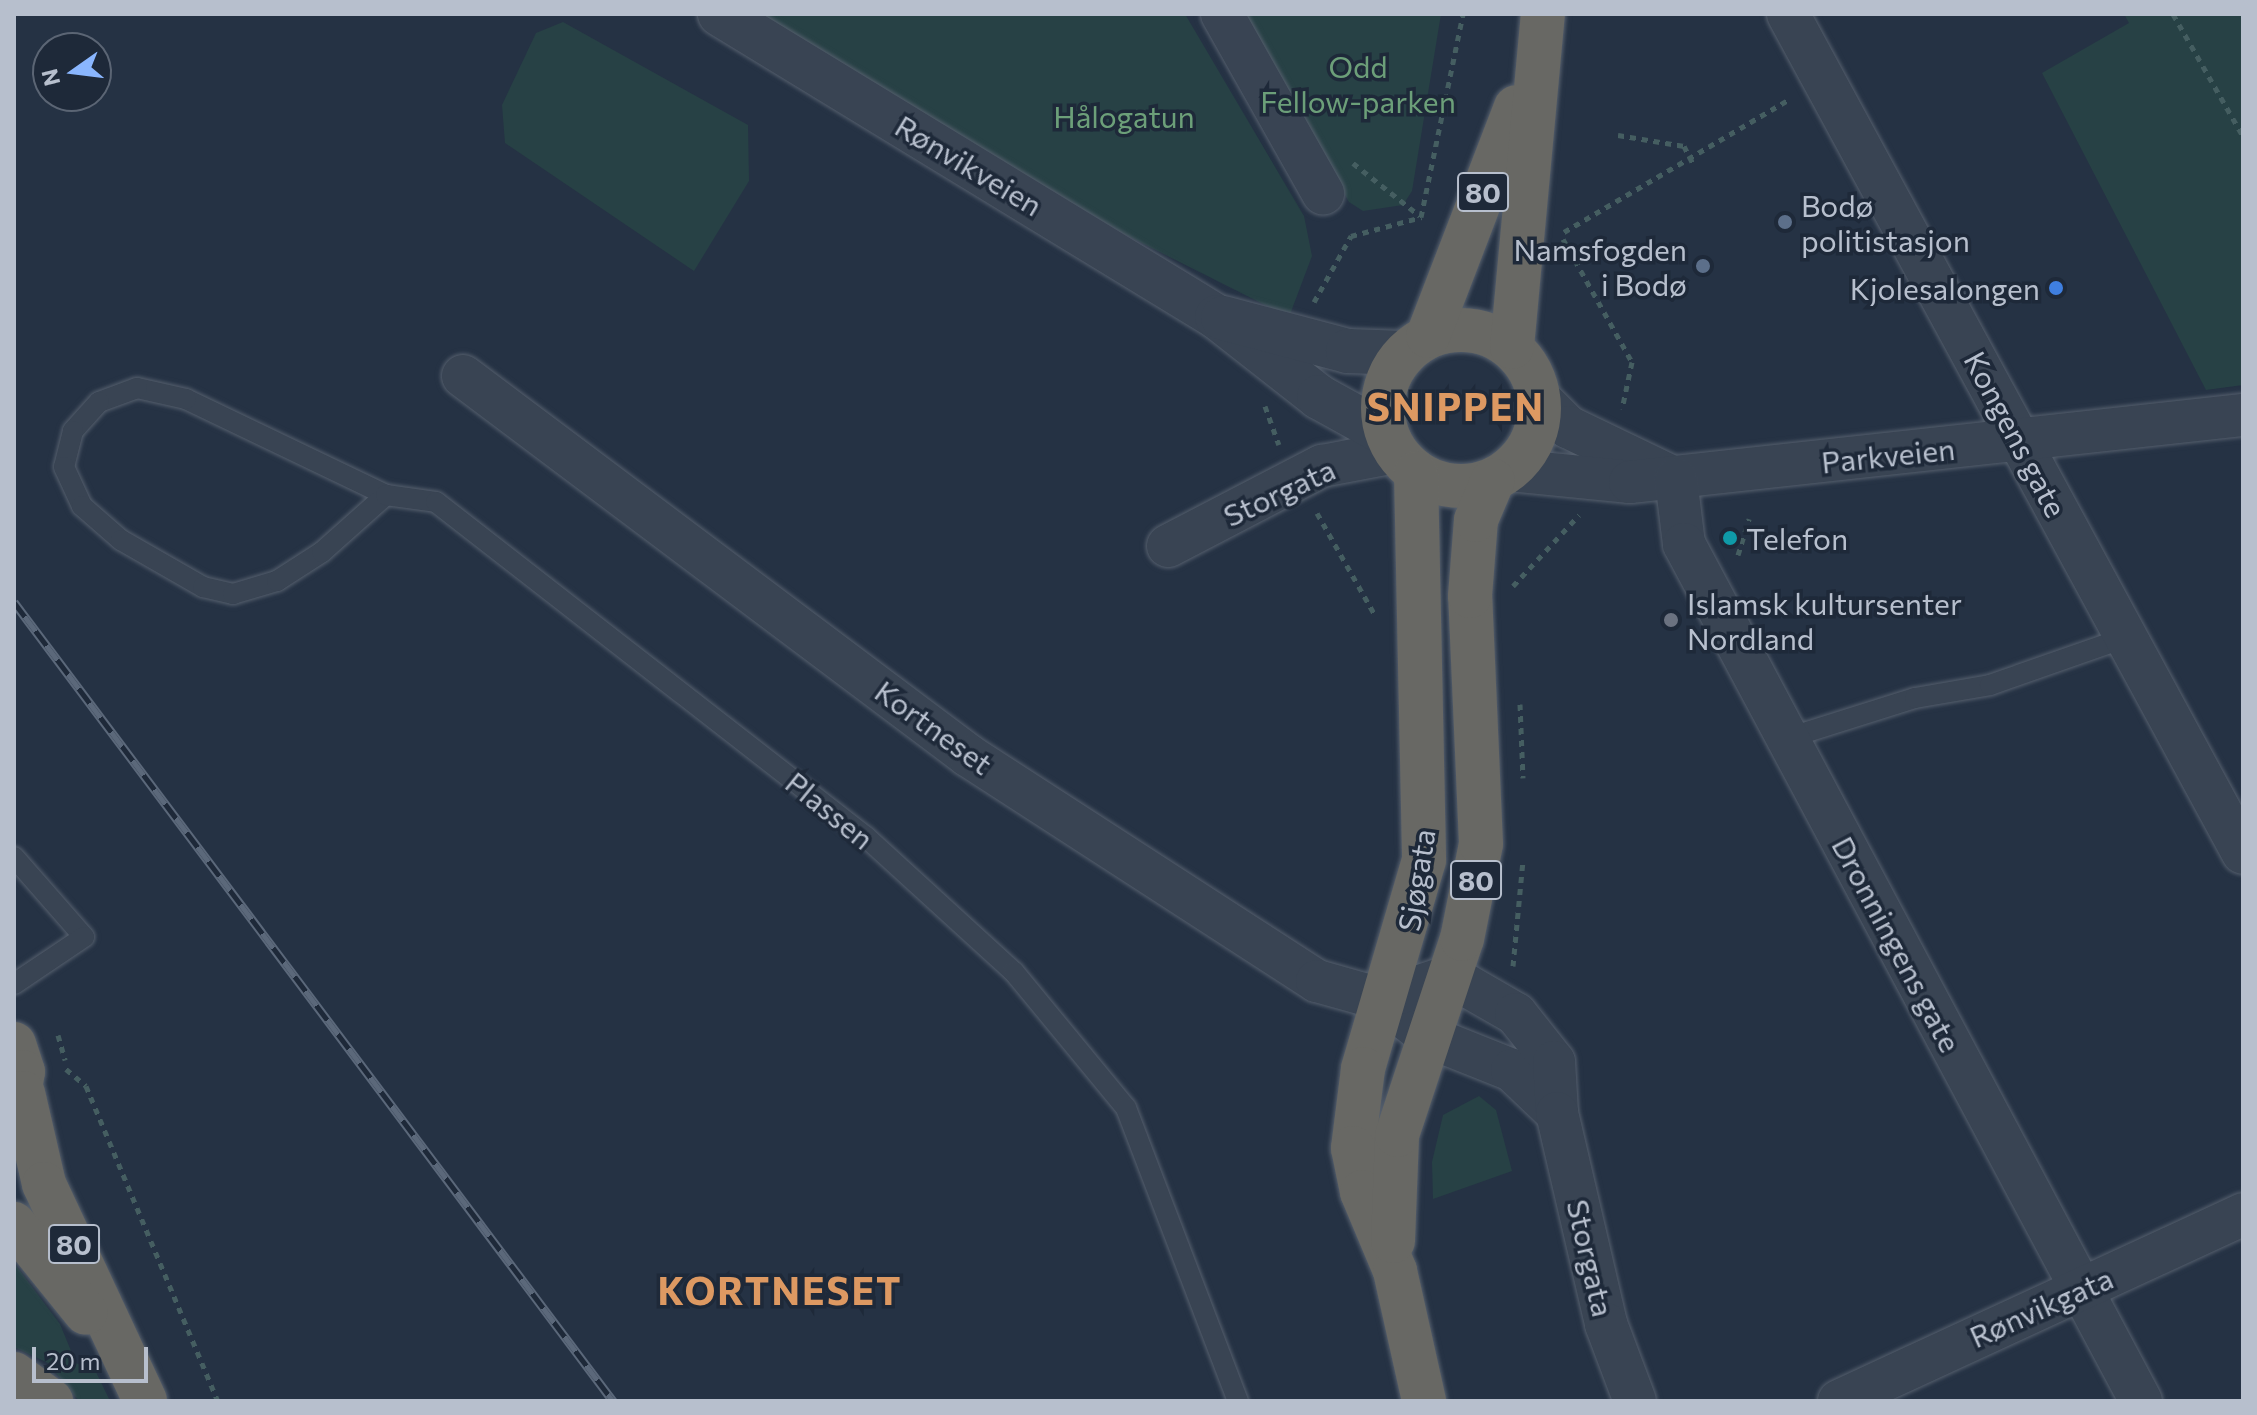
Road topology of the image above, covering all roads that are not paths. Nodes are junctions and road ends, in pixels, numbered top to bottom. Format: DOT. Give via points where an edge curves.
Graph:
graph roads {
  1 [pos="720,14"];
  2 [pos="1222,14"];
  3 [pos="1788,14"];
  4 [pos="1541,32"];
  5 [pos="1323,193"];
  6 [pos="1217,317"];
  7 [pos="1415,344"];
  8 [pos="1512,347"];
  9 [pos="463,376"];
  10 [pos="1540,399"];
  11 [pos="2243,415"];
  12 [pos="2020,440"];
  13 [pos="1399,453"];
  14 [pos="1501,475"];
  15 [pos="1676,479"];
  16 [pos="386,495"];
  17 [pos="1168,546"];
  18 [pos="2127,637"];
  19 [pos="1788,738"];
  20 [pos="2243,853"];
  21 [pos="14,857"];
  22 [pos="1450,976"];
  23 [pos="14,984"];
  24 [pos="1381,999"];
  25 [pos="1429,1037"];
  26 [pos="14,1044"];
  27 [pos="18,1106"];
  28 [pos="1557,1113"];
  29 [pos="2243,1214"];
  30 [pos="14,1224"];
  31 [pos="1395,1271"];
  32 [pos="2081,1289"];
  33 [pos="14,1374"];
  34 [pos="142,1396"];
  35 [pos="51,1401"];
  36 [pos="1238,1401"];
  37 [pos="1424,1401"];
  38 [pos="1635,1401"];
  39 [pos="1839,1401"];
  40 [pos="2141,1401"];
  1 -- 6 [label="street, Rønvikveien"];
  2 -- 5 [label="street"];
  3 -- 12 [label="street, Kongens gate"];
  4 -- 7 [label="highway, 80"];
  4 -- 8 [label="highway, 80"];
  6 -- 7 [label="street, Rønvikveien" via="1348,351"];
  6 -- 13 [label="street, Rønvikveien"];
  7 -- 8 [label="highway" via="1472,329"];
  7 -- 13 [label="highway, 80" via="1388,377"];
  8 -- 10 [label="highway"];
  9 -- 24 [label="street, Kortneset" via="969,756 1317,981"];
  10 -- 14 [label="highway, 80" via="1527,450"];
  10 -- 15 [label="street" via="1568,427"];
  11 -- 12 [label="street, Parkveien"];
  12 -- 15 [label="street, Parkveien"];
  12 -- 18 [label="street, Kongens gate"];
  13 -- 14 [label="highway" via="1453,487"];
  13 -- 17 [label="street, Storgata" via="1322,466"];
  13 -- 24 [label="highway, Sjøgata / 80" via="1424,860 1404,946"];
  14 -- 15 [label="street, Parkveien"];
  14 -- 22 [label="highway, Sjøgata / 80" via="1476,520 1470,596 1481,844"];
  15 -- 19 [label="street, Dronningens gate" via="1684,544"];
  16 -- 16 [label="lane, Plassen" via="322,552 277,581 233,594 203,587 121,540 82,506 64,467 73,431 99,402 137,388 186,399"];
  16 -- 36 [label="lane, Plassen" via="436,502 866,837 1014,972 1126,1108"];
  18 -- 19 [label="lane" via="1990,685 1915,698"];
  18 -- 20 [label="street, Kongens gate"];
  19 -- 32 [label="street, Dronningens gate"];
  21 -- 23 [label="lane" via="84,937"];
  22 -- 24 [label="street"];
  22 -- 25 [label="highway, Sjøgata / 80"];
  22 -- 28 [label="street, Storgata" via="1501,1003 1539,1041 1554,1062"];
  24 -- 25 [label="street, Kortneset"];
  24 -- 31 [label="highway, Sjøgata / 80" via="1355,1102 1353,1148 1362,1192"];
  25 -- 28 [label="street, Kortneset" via="1512,1070"];
  25 -- 31 [label="highway, Sjøgata / 80" via="1397,1135"];
  26 -- 27 [label="highway, 80"];
  27 -- 34 [label="highway, 80" via="44,1184"];
  28 -- 38 [label="street, Storgata" via="1606,1324"];
  29 -- 32 [label="street, Rønvikgata"];
  30 -- 34 [label="highway, 80"];
  31 -- 37 [label="highway, Sjøgata / 80"];
  32 -- 39 [label="street, Rønvikgata"];
  32 -- 40 [label="street, Dronningens gate"];
  33 -- 35 [label="highway"];
}
